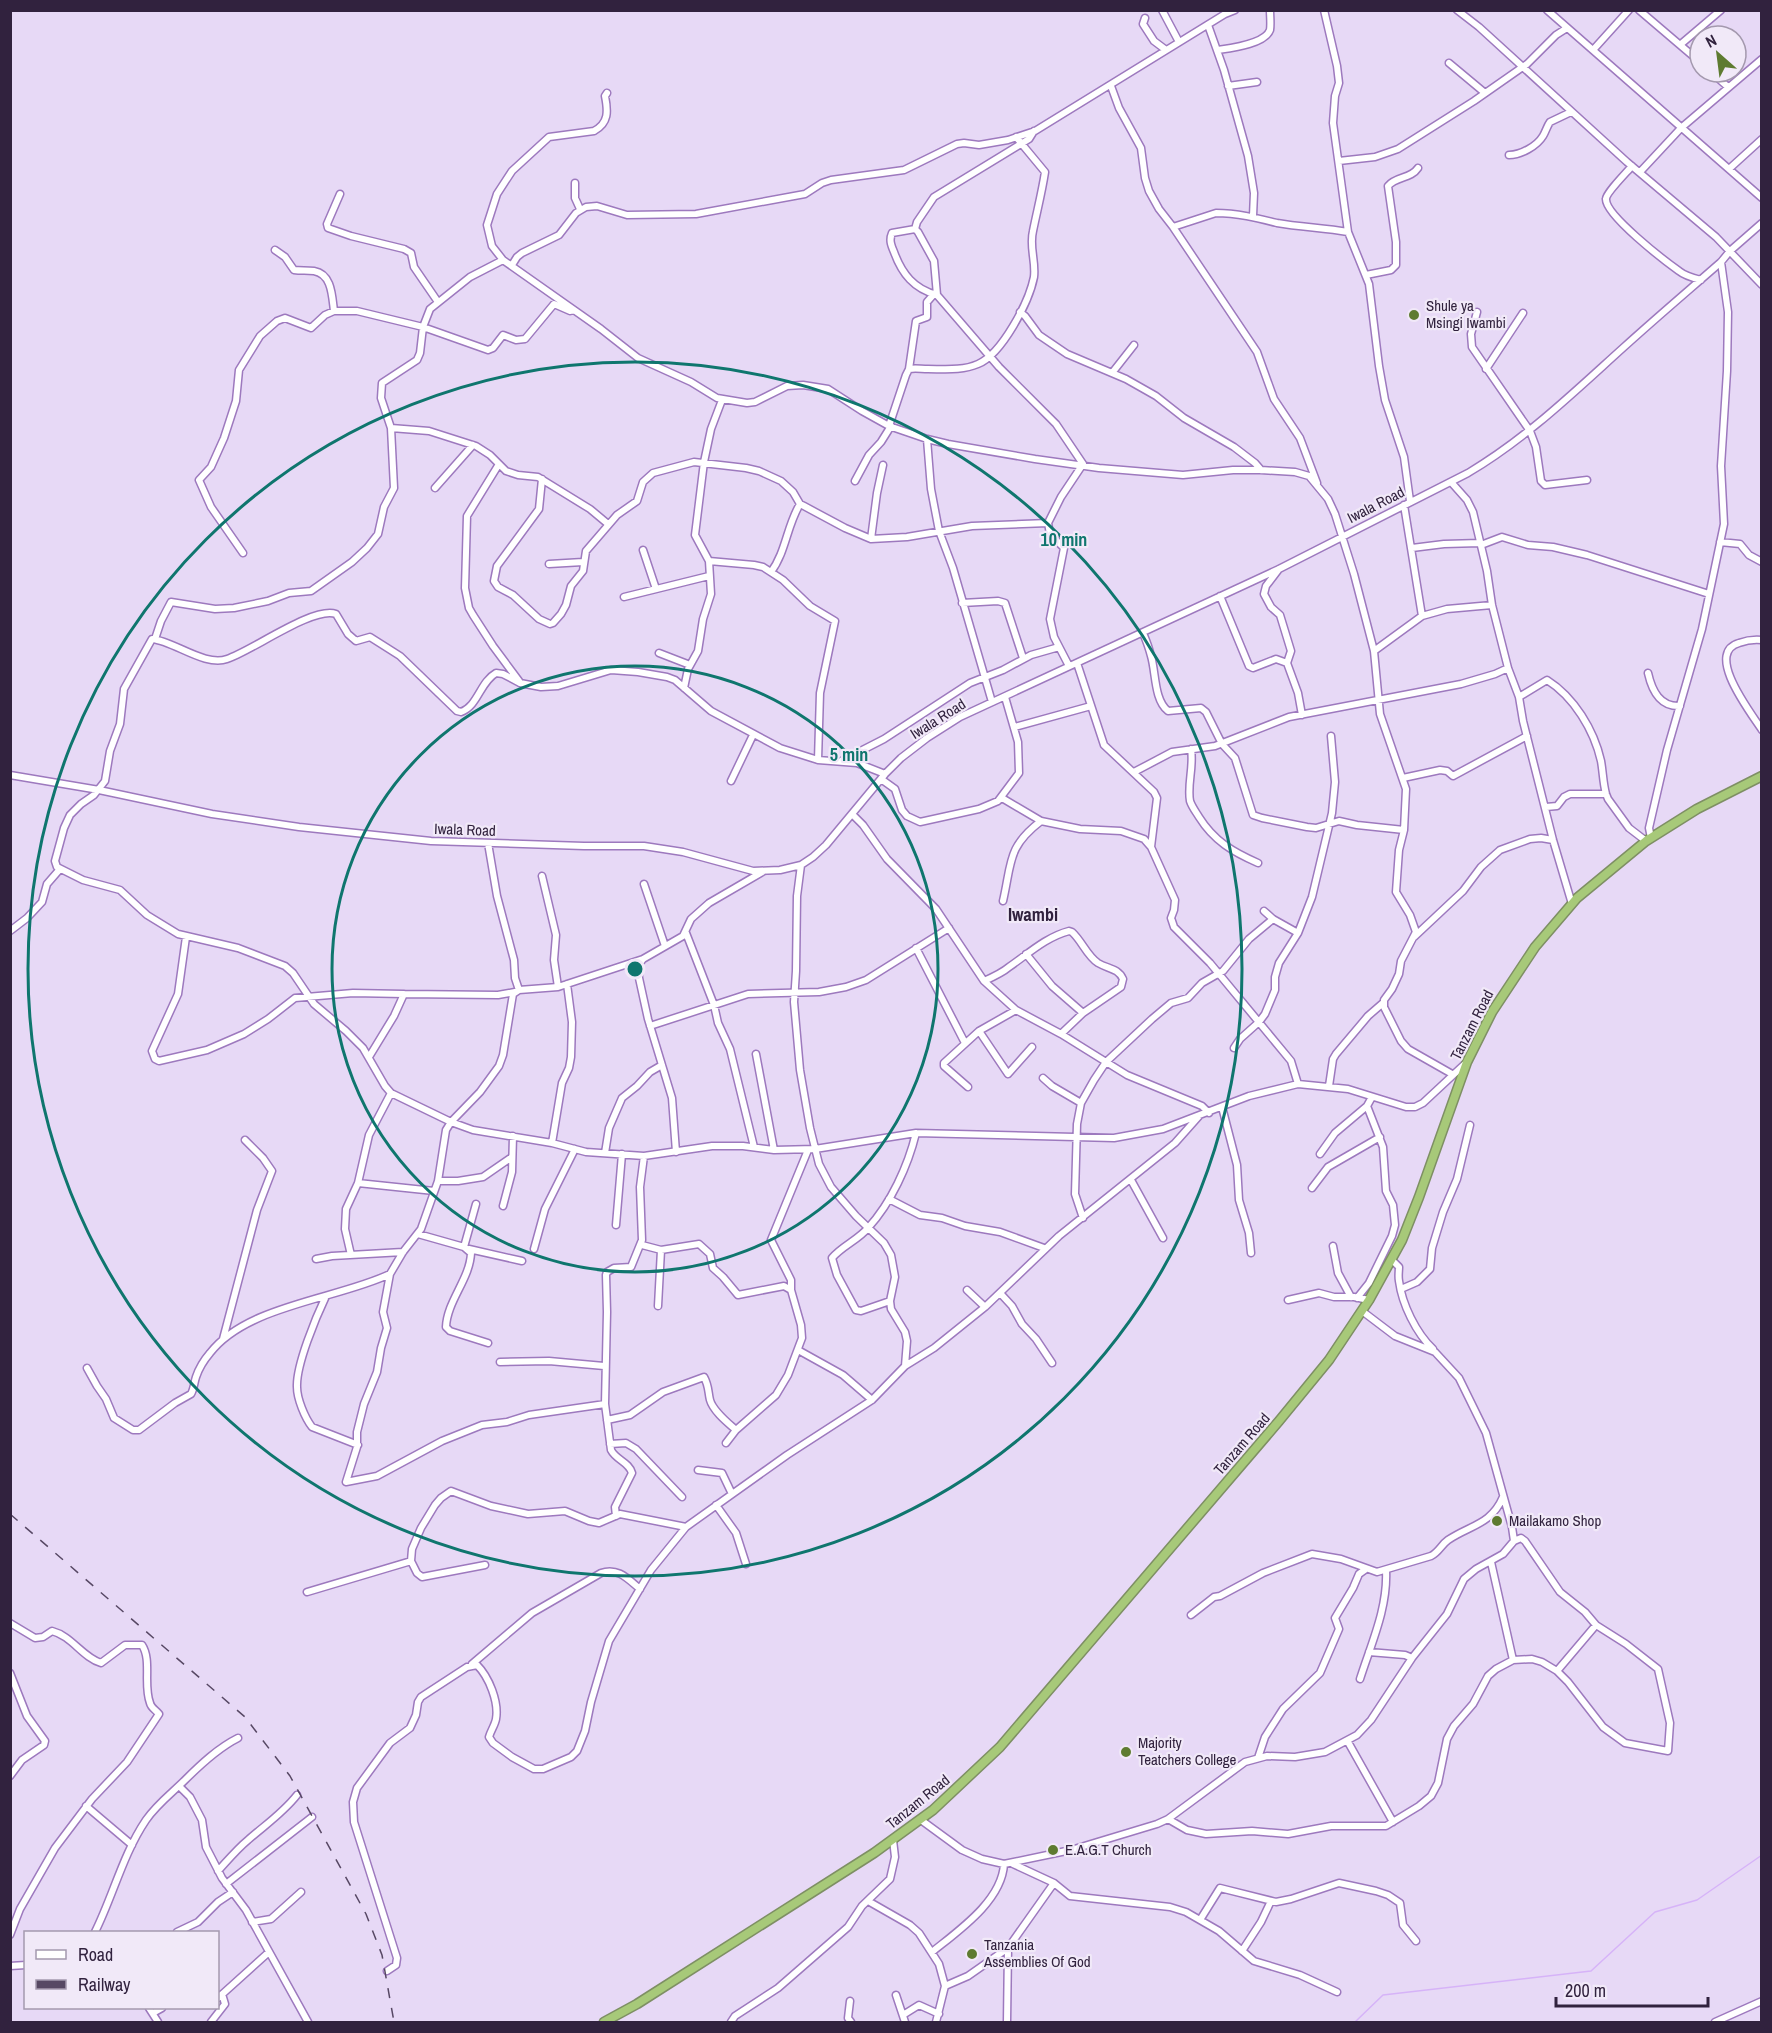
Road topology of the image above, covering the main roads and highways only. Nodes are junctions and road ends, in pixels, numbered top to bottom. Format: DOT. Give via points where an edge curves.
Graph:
graph roads {
  1 [pos="1761,776"];
  2 [pos="604,2022"];
  1 -- 2 [label="highway, Tanzam Road" via="1648,839 1572,904 1536,947 1505,990 1467,1062 1419,1197 1392,1260 1362,1311 1305,1390 1000,1747 949,1796 893,1840"];
}
